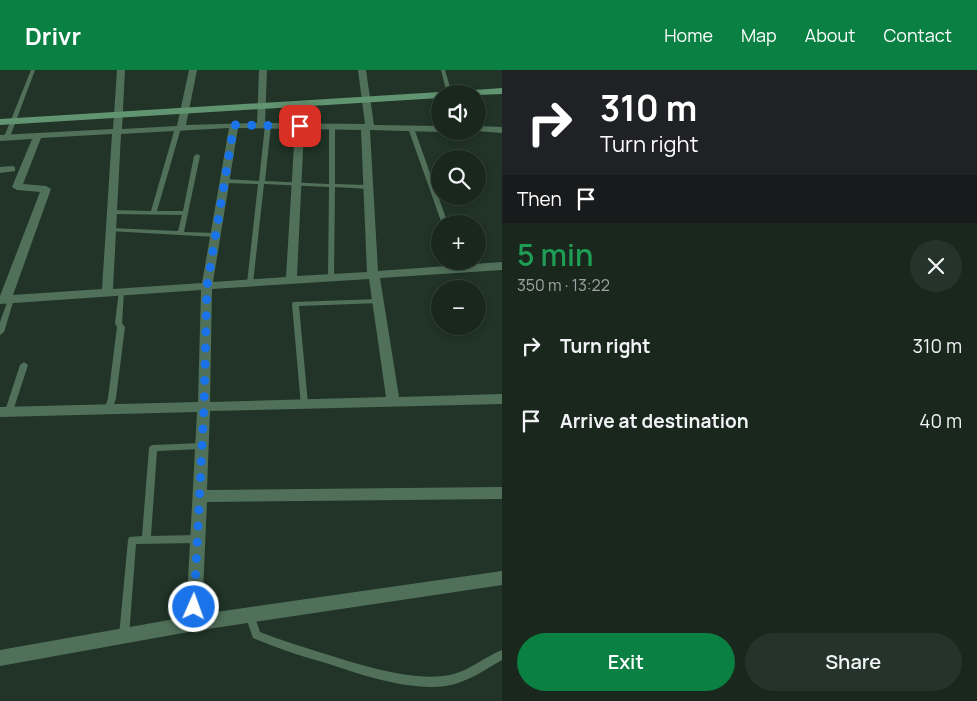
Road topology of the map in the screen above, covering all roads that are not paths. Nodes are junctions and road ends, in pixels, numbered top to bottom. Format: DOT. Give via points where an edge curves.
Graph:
graph roads {
  1 [pos="33,70"];
  2 [pos="121,70"];
  3 [pos="193,70"];
  4 [pos="263,70"];
  5 [pos="362,70"];
  6 [pos="443,70"];
  7 [pos="447,85"];
  8 [pos="502,91"];
  9 [pos="486,92"];
  10 [pos="431,95"];
  11 [pos="366,99"];
  12 [pos="262,106"];
  13 [pos="185,111"];
  14 [pos="118,115"];
  15 [pos="0,122"];
  16 [pos="13,122"];
  17 [pos="234,125"];
  18 [pos="264,125"];
  19 [pos="300,126"];
  20 [pos="332,126"];
  21 [pos="179,127"];
  22 [pos="367,127"];
  23 [pos="411,128"];
  24 [pos="431,129"];
  25 [pos="486,129"];
  26 [pos="502,130"];
  27 [pos="117,131"];
  28 [pos="38,135"];
  29 [pos="3,137"];
  30 [pos="197,156"];
  31 [pos="0,170"];
  32 [pos="12,170"];
  33 [pos="225,181"];
  34 [pos="261,182"];
  35 [pos="296,184"];
  36 [pos="332,185"];
  37 [pos="368,187"];
  38 [pos="112,212"];
  39 [pos="154,212"];
  40 [pos="185,212"];
  41 [pos="442,215"];
  42 [pos="111,230"];
  43 [pos="181,233"];
  44 [pos="216,235"];
  45 [pos="486,266"];
  46 [pos="502,266"];
  47 [pos="431,268"];
  48 [pos="374,274"];
  49 [pos="331,277"];
  50 [pos="291,280"];
  51 [pos="250,283"];
  52 [pos="207,286"];
  53 [pos="121,292"];
  54 [pos="107,293"];
  55 [pos="6,300"];
  56 [pos="379,301"];
  57 [pos="0,332"];
  58 [pos="24,365"];
  59 [pos="502,399"];
  60 [pos="393,402"];
  61 [pos="304,404"];
  62 [pos="204,406"];
  63 [pos="109,408"];
  64 [pos="5,412"];
  65 [pos="202,446"];
  66 [pos="502,493"];
  67 [pos="200,496"];
  68 [pos="197,539"];
  69 [pos="146,540"];
  70 [pos="502,578"];
  71 [pos="250,615"];
  72 [pos="194,624"];
  73 [pos="124,636"];
  74 [pos="502,655"];
  75 [pos="0,658"];
  1 -- 16 [label="lane"];
  2 -- 14 [label="street"];
  3 -- 13 [label="street"];
  4 -- 12 [label="street"];
  5 -- 11 [label="street"];
  6 -- 7 [label="lane"];
  8 -- 9 [label="street"];
  10 -- 11 [label="street"];
  11 -- 12 [label="street"];
  11 -- 22 [label="street"];
  12 -- 13 [label="street"];
  12 -- 18 [label="street"];
  13 -- 14 [label="street"];
  13 -- 21 [label="street"];
  14 -- 16 [label="street"];
  14 -- 27 [label="street"];
  15 -- 16 [label="street"];
  16 -- 29 [label="lane"];
  17 -- 18 [label="street"];
  17 -- 21 [label="street"];
  17 -- 33 [label="street"];
  18 -- 19 [label="street"];
  18 -- 34 [label="lane"];
  19 -- 20 [label="street"];
  19 -- 35 [label="street"];
  20 -- 22 [label="street"];
  20 -- 36 [label="lane"];
  21 -- 27 [label="street"];
  21 -- 39 [label="lane"];
  22 -- 23 [label="street"];
  22 -- 37 [label="street"];
  23 -- 24 [label="street"];
  23 -- 41 [label="lane"];
  25 -- 26 [label="street"];
  27 -- 28 [label="street"];
  27 -- 38 [label="street"];
  28 -- 29 [label="street"];
  28 -- 55 [label="street" via="17,187 46,189"];
  30 -- 40 [label="lane"];
  31 -- 32 [label="street"];
  33 -- 34 [label="lane"];
  33 -- 44 [label="street"];
  34 -- 35 [label="lane"];
  34 -- 51 [label="lane"];
  35 -- 36 [label="lane"];
  35 -- 50 [label="street"];
  36 -- 37 [label="lane"];
  36 -- 49 [label="lane"];
  37 -- 48 [label="street"];
  38 -- 39 [label="lane"];
  38 -- 42 [label="street"];
  39 -- 40 [label="lane"];
  40 -- 43 [label="lane"];
  42 -- 43 [label="lane"];
  42 -- 54 [label="street"];
  43 -- 44 [label="lane"];
  44 -- 52 [label="street"];
  45 -- 46 [label="street"];
  47 -- 48 [label="street"];
  48 -- 49 [label="street"];
  48 -- 56 [label="street"];
  49 -- 50 [label="street"];
  50 -- 51 [label="street"];
  51 -- 52 [label="street"];
  52 -- 53 [label="street"];
  52 -- 62 [label="street"];
  53 -- 54 [label="street"];
  53 -- 63 [label="lane" via="118,323 121,327"];
  54 -- 55 [label="street"];
  55 -- 57 [label="lane"];
  56 -- 60 [label="street"];
  56 -- 61 [label="lane" via="295,304"];
  58 -- 64 [label="lane"];
  59 -- 60 [label="street"];
  60 -- 61 [label="street"];
  61 -- 62 [label="street"];
  62 -- 63 [label="street"];
  62 -- 65 [label="street"];
  63 -- 64 [label="street"];
  65 -- 67 [label="street"];
  65 -- 69 [label="lane" via="153,448"];
  66 -- 67 [label="street"];
  67 -- 68 [label="street"];
  68 -- 69 [label="lane"];
  68 -- 72 [label="street"];
  69 -- 73 [label="lane" via="132,540"];
  70 -- 71 [label="street"];
  71 -- 72 [label="street"];
  71 -- 74 [label="lane" via="256,635 399,678 447,681"];
  72 -- 73 [label="street"];
  73 -- 75 [label="street"];
}
